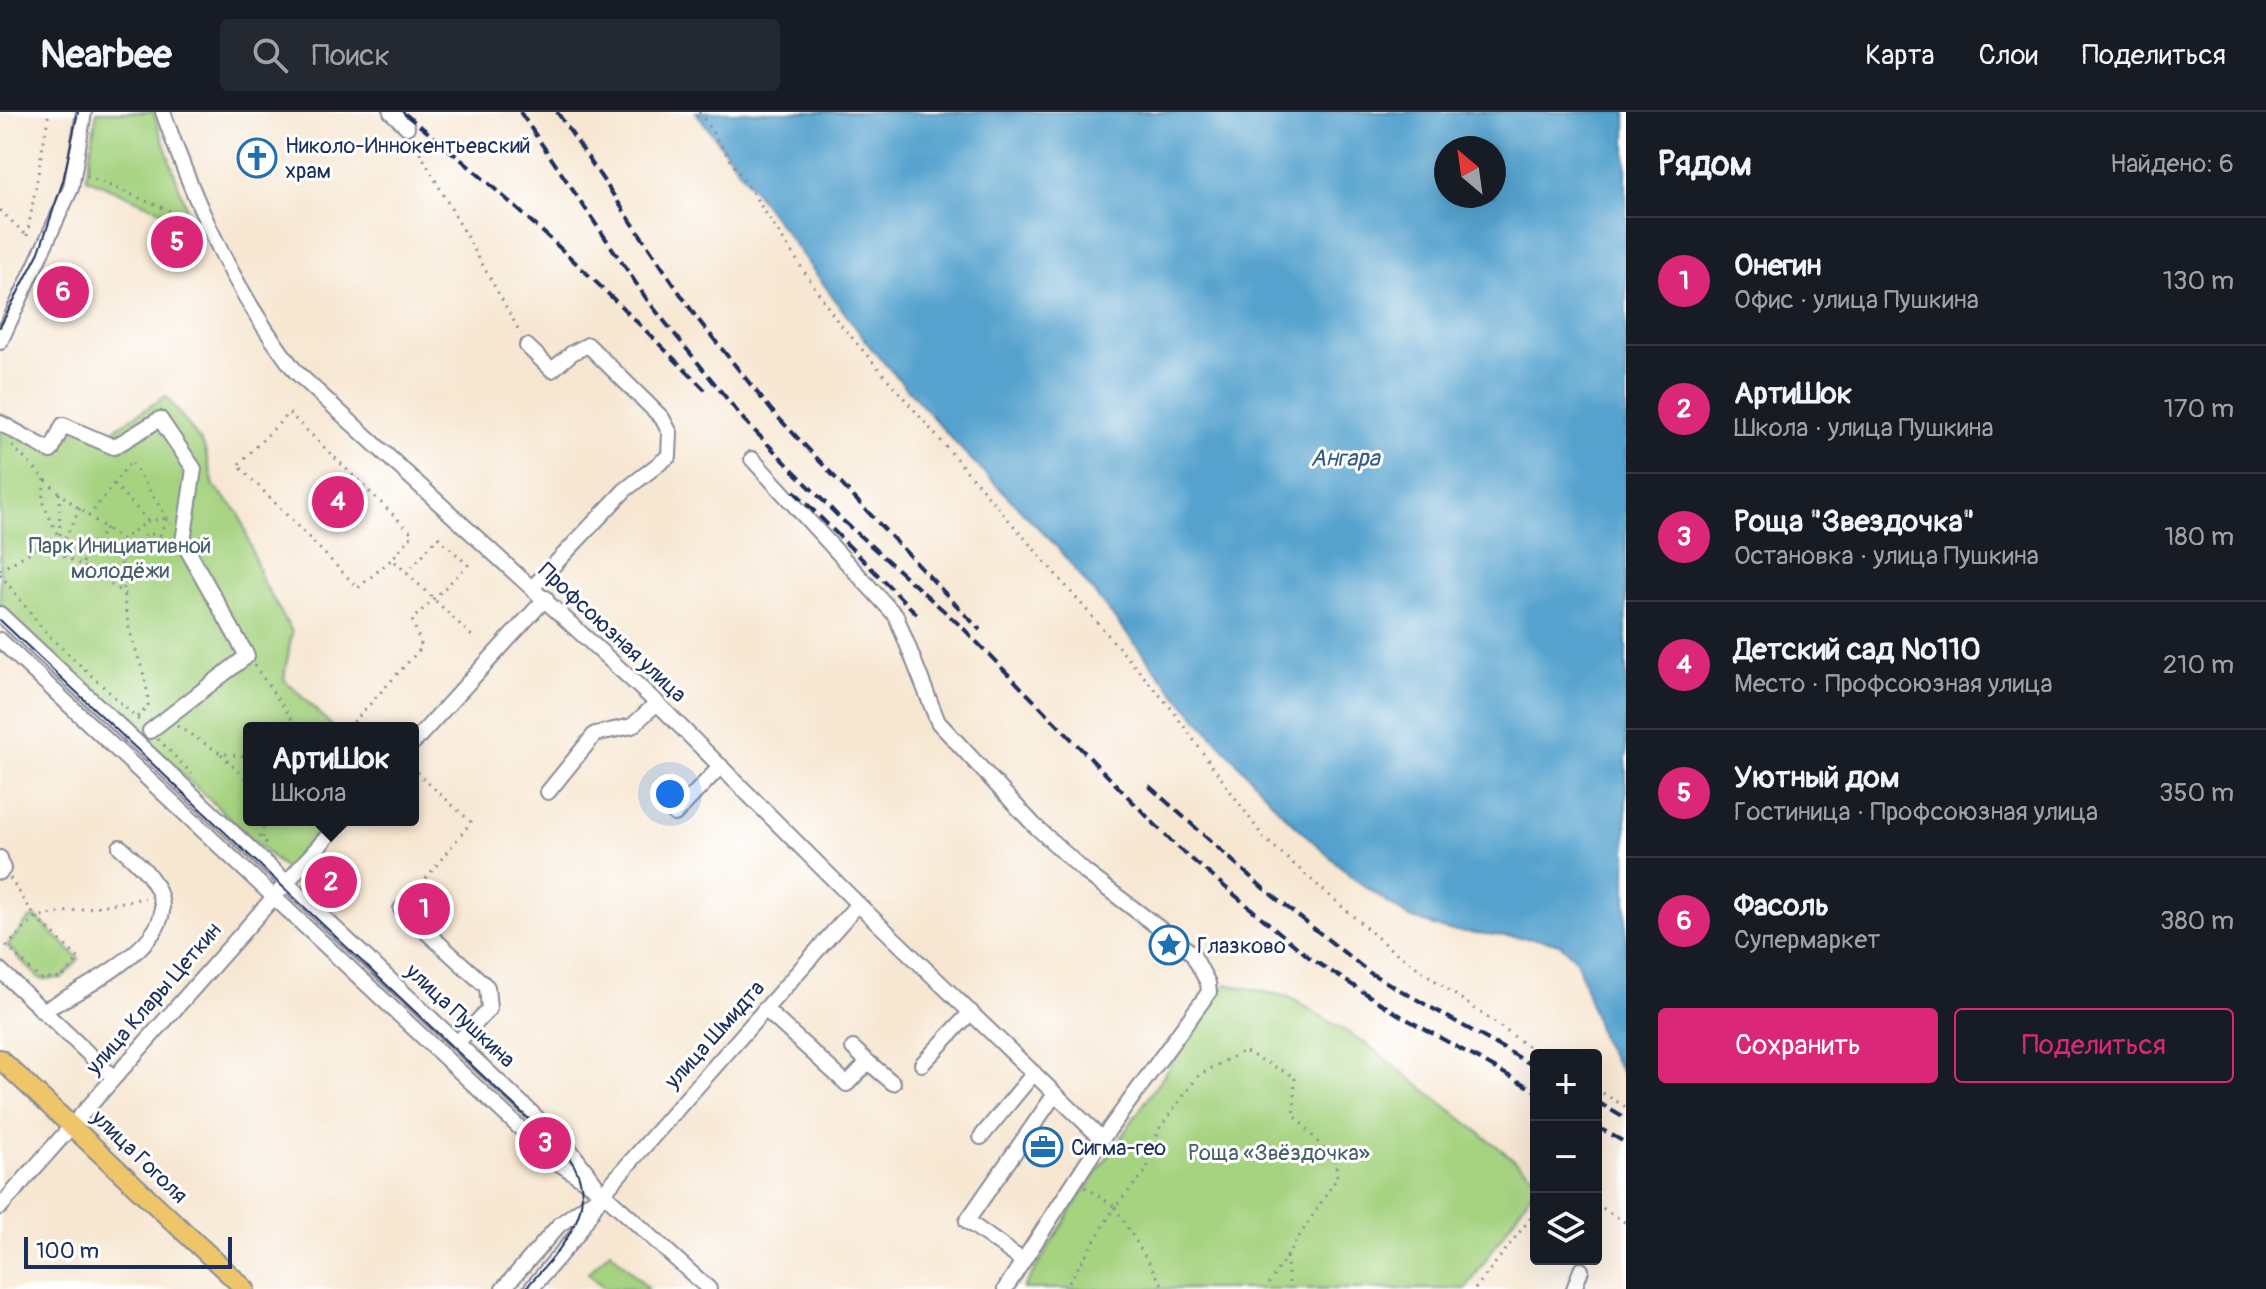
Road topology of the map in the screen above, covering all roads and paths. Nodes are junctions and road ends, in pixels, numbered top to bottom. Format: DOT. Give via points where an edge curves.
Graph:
graph roads {
  1 [pos="49,112"];
  2 [pos="84,112"];
  3 [pos="163,112"];
  4 [pos="391,112"];
  5 [pos="699,112"];
  6 [pos="407,127"];
  7 [pos="83,174"];
  8 [pos="0,210"];
  9 [pos="187,218"];
  10 [pos="0,342"];
  11 [pos="527,346"];
  12 [pos="0,423"];
  13 [pos="10,445"];
  14 [pos="752,459"];
  15 [pos="45,479"];
  16 [pos="114,484"];
  17 [pos="59,493"];
  18 [pos="80,508"];
  19 [pos="89,516"];
  20 [pos="167,518"];
  21 [pos="148,521"];
  22 [pos="106,528"];
  23 [pos="160,535"];
  24 [pos="66,537"];
  25 [pos="60,540"];
  26 [pos="122,540"];
  27 [pos="183,542"];
  28 [pos="39,547"];
  29 [pos="142,551"];
  30 [pos="58,553"];
  31 [pos="392,559"];
  32 [pos="121,560"];
  33 [pos="81,565"];
  34 [pos="0,572"];
  35 [pos="407,573"];
  36 [pos="533,587"];
  37 [pos="125,594"];
  38 [pos="546,598"];
  39 [pos="433,599"];
  40 [pos="0,614"];
  41 [pos="472,636"];
  42 [pos="2,647"];
  43 [pos="247,656"];
  44 [pos="657,703"];
  45 [pos="148,707"];
  46 [pos="137,718"];
  47 [pos="166,718"];
  48 [pos="294,722"];
  49 [pos="353,722"];
  50 [pos="129,725"];
  51 [pos="150,731"];
  52 [pos="419,736"];
  53 [pos="220,753"];
  54 [pos="243,756"];
  55 [pos="721,766"];
  56 [pos="419,775"];
  57 [pos="243,777"];
  58 [pos="548,792"];
  59 [pos="675,814"];
  60 [pos="263,826"];
  61 [pos="336,826"];
  62 [pos="263,838"];
  63 [pos="120,847"];
  64 [pos="1,866"];
  65 [pos="287,880"];
  66 [pos="160,896"];
  67 [pos="272,896"];
  68 [pos="858,904"];
  69 [pos="401,909"];
  70 [pos="36,917"];
  71 [pos="0,970"];
  72 [pos="765,1009"];
  73 [pos="42,1011"];
  74 [pos="971,1012"];
  75 [pos="458,1042"];
  76 [pos="853,1048"];
  77 [pos="1532,1049"];
  78 [pos="0,1059"];
  79 [pos="868,1062"];
  80 [pos="922,1064"];
  81 [pos="1034,1073"];
  82 [pos="113,1077"];
  83 [pos="893,1083"];
  84 [pos="1602,1093"];
  85 [pos="1055,1094"];
  86 [pos="1626,1107"];
  87 [pos="72,1124"];
  88 [pos="981,1137"];
  89 [pos="1102,1139"];
  90 [pos="1075,1181"];
  91 [pos="603,1193"];
  92 [pos="0,1207"];
  93 [pos="1115,1207"];
  94 [pos="1602,1208"];
  95 [pos="1530,1219"];
  96 [pos="1626,1223"];
  97 [pos="1286,1257"];
  98 [pos="1023,1261"];
  99 [pos="1581,1270"];
  100 [pos="245,1289"];
  101 [pos="503,1289"];
  102 [pos="531,1289"];
  103 [pos="709,1289"];
  104 [pos="1005,1289"];
  105 [pos="1065,1289"];
  106 [pos="1165,1289"];
  107 [pos="1265,1289"];
  108 [pos="1290,1289"];
  109 [pos="1475,1289"];
  110 [pos="1574,1289"];
  1 -- 8 [label="path" via="27,236"];
  2 -- 10 [label="street" via="71,188"];
  3 -- 36 [label="street, Профсоюзная улица" via="211,232 258,322 296,372"];
  4 -- 6 [label="street"];
  5 -- 77 [label="path" via="835,318 1170,707 1264,838 1388,947"];
  6 -- 11 [label="path"];
  7 -- 9 [label="path"];
  11 -- 36 [label="street" via="552,370 588,345 662,418 670,433 669,456 625,490"];
  12 -- 27 [label="street" via="51,451 63,425 114,447 160,419 194,469"];
  13 -- 15 [label="path"];
  14 -- 89 [label="street" via="896,616 938,722 1064,852 1192,953 1208,983 1209,992"];
  15 -- 17 [label="path"];
  15 -- 25 [label="path" via="42,501"];
  16 -- 19 [label="path"];
  16 -- 20 [label="path" via="131,461"];
  16 -- 21 [label="path"];
  17 -- 18 [label="path"];
  17 -- 25 [label="path"];
  18 -- 19 [label="path"];
  18 -- 24 [label="path"];
  19 -- 22 [label="path"];
  20 -- 21 [label="path"];
  20 -- 23 [label="path"];
  20 -- 27 [label="path"];
  21 -- 26 [label="path"];
  22 -- 26 [label="path"];
  22 -- 33 [label="path"];
  23 -- 29 [label="path" via="163,542 149,554"];
  23 -- 29 [label="path" via="146,534 139,545"];
  24 -- 25 [label="path"];
  24 -- 30 [label="path"];
  25 -- 28 [label="path"];
  26 -- 32 [label="path"];
  27 -- 43 [label="street"];
  28 -- 30 [label="path"];
  28 -- 34 [label="path"];
  29 -- 32 [label="path"];
  30 -- 33 [label="path"];
  31 -- 31 [label="path" via="413,534 289,413 238,465 358,588"];
  31 -- 35 [label="path"];
  32 -- 37 [label="path"];
  33 -- 37 [label="path"];
  34 -- 46 [label="path" via="46,633"];
  35 -- 39 [label="path"];
  35 -- 39 [label="path" via="438,537 468,565"];
  36 -- 38 [label="street, Профсоюзная улица"];
  37 -- 45 [label="path" via="129,627 149,686"];
  38 -- 44 [label="street, Профсоюзная улица"];
  38 -- 52 [label="street"];
  39 -- 41 [label="path"];
  39 -- 49 [label="path" via="412,620 422,647"];
  40 -- 65 [label="street, улица Пушкина"];
  42 -- 67 [label="street, улица Пушкина"];
  43 -- 47 [label="street"];
  43 -- 48 [label="path"];
  44 -- 55 [label="street, Профсоюзная улица"];
  44 -- 58 [label="street" via="632,726 595,734"];
  45 -- 46 [label="path"];
  45 -- 47 [label="path"];
  46 -- 50 [label="path"];
  46 -- 51 [label="path"];
  47 -- 51 [label="street"];
  47 -- 53 [label="path"];
  53 -- 54 [label="path"];
  53 -- 57 [label="path"];
  55 -- 59 [label="street"];
  55 -- 68 [label="street, Профсоюзная улица"];
  56 -- 69 [label="path" via="471,822"];
  60 -- 62 [label="path"];
  61 -- 65 [label="street, улица Клары Цеткин"];
  63 -- 66 [label="street" via="145,869"];
  64 -- 70 [label="path"];
  65 -- 67 [label="street, улица Клары Цеткин"];
  65 -- 75 [label="street, улица Пушкина"];
  66 -- 70 [label="path"];
  66 -- 73 [label="street" via="162,914 156,929 128,959 100,981"];
  67 -- 82 [label="street, улица Клары Цеткин"];
  67 -- 91 [label="street, улица Пушкина" via="554,1160"];
  68 -- 72 [label="street, улица Шмидта"];
  68 -- 74 [label="street, Профсоюзная улица"];
  69 -- 75 [label="street" via="487,987 489,1009"];
  70 -- 70 [label="path" via="79,959 62,978 40,979 7,946"];
  71 -- 73 [label="street"];
  72 -- 79 [label="street" via="847,1084"];
  72 -- 91 [label="street, улица Шмидта"];
  73 -- 82 [label="street"];
  74 -- 80 [label="street"];
  74 -- 81 [label="street, Профсоюзная улица"];
  75 -- 91 [label="street, улица Пушкина" via="567,1146"];
  76 -- 79 [label="street"];
  78 -- 87 [label="main road, улица Гоголя"];
  79 -- 83 [label="street"];
  81 -- 85 [label="street, Профсоюзная улица"];
  81 -- 88 [label="street"];
  82 -- 87 [label="street, улица Клары Цеткин"];
  84 -- 86 [label="path"];
  85 -- 89 [label="street, Профсоюзная улица"];
  85 -- 98 [label="street" via="967,1221"];
  87 -- 92 [label="street, улица Клары Цеткин"];
  87 -- 100 [label="main road, улица Гоголя"];
  89 -- 90 [label="street"];
  90 -- 93 [label="path"];
  90 -- 98 [label="street"];
  91 -- 101 [label="street, улица Шмидта" via="559,1225"];
  91 -- 102 [label="street, улица Шмидта" via="576,1236"];
  91 -- 103 [label="street, улица Пушкина"];
  93 -- 97 [label="path" via="1146,1171 1159,1129 1199,1075 1244,1051 1295,1077 1294,1115 1336,1163 1337,1178"];
  93 -- 105 [label="path"];
  93 -- 106 [label="path"];
  94 -- 96 [label="path"];
  95 -- 109 [label="path"];
  97 -- 107 [label="path"];
  97 -- 108 [label="path"];
  98 -- 104 [label="street"];
  99 -- 110 [label="street"];
}
